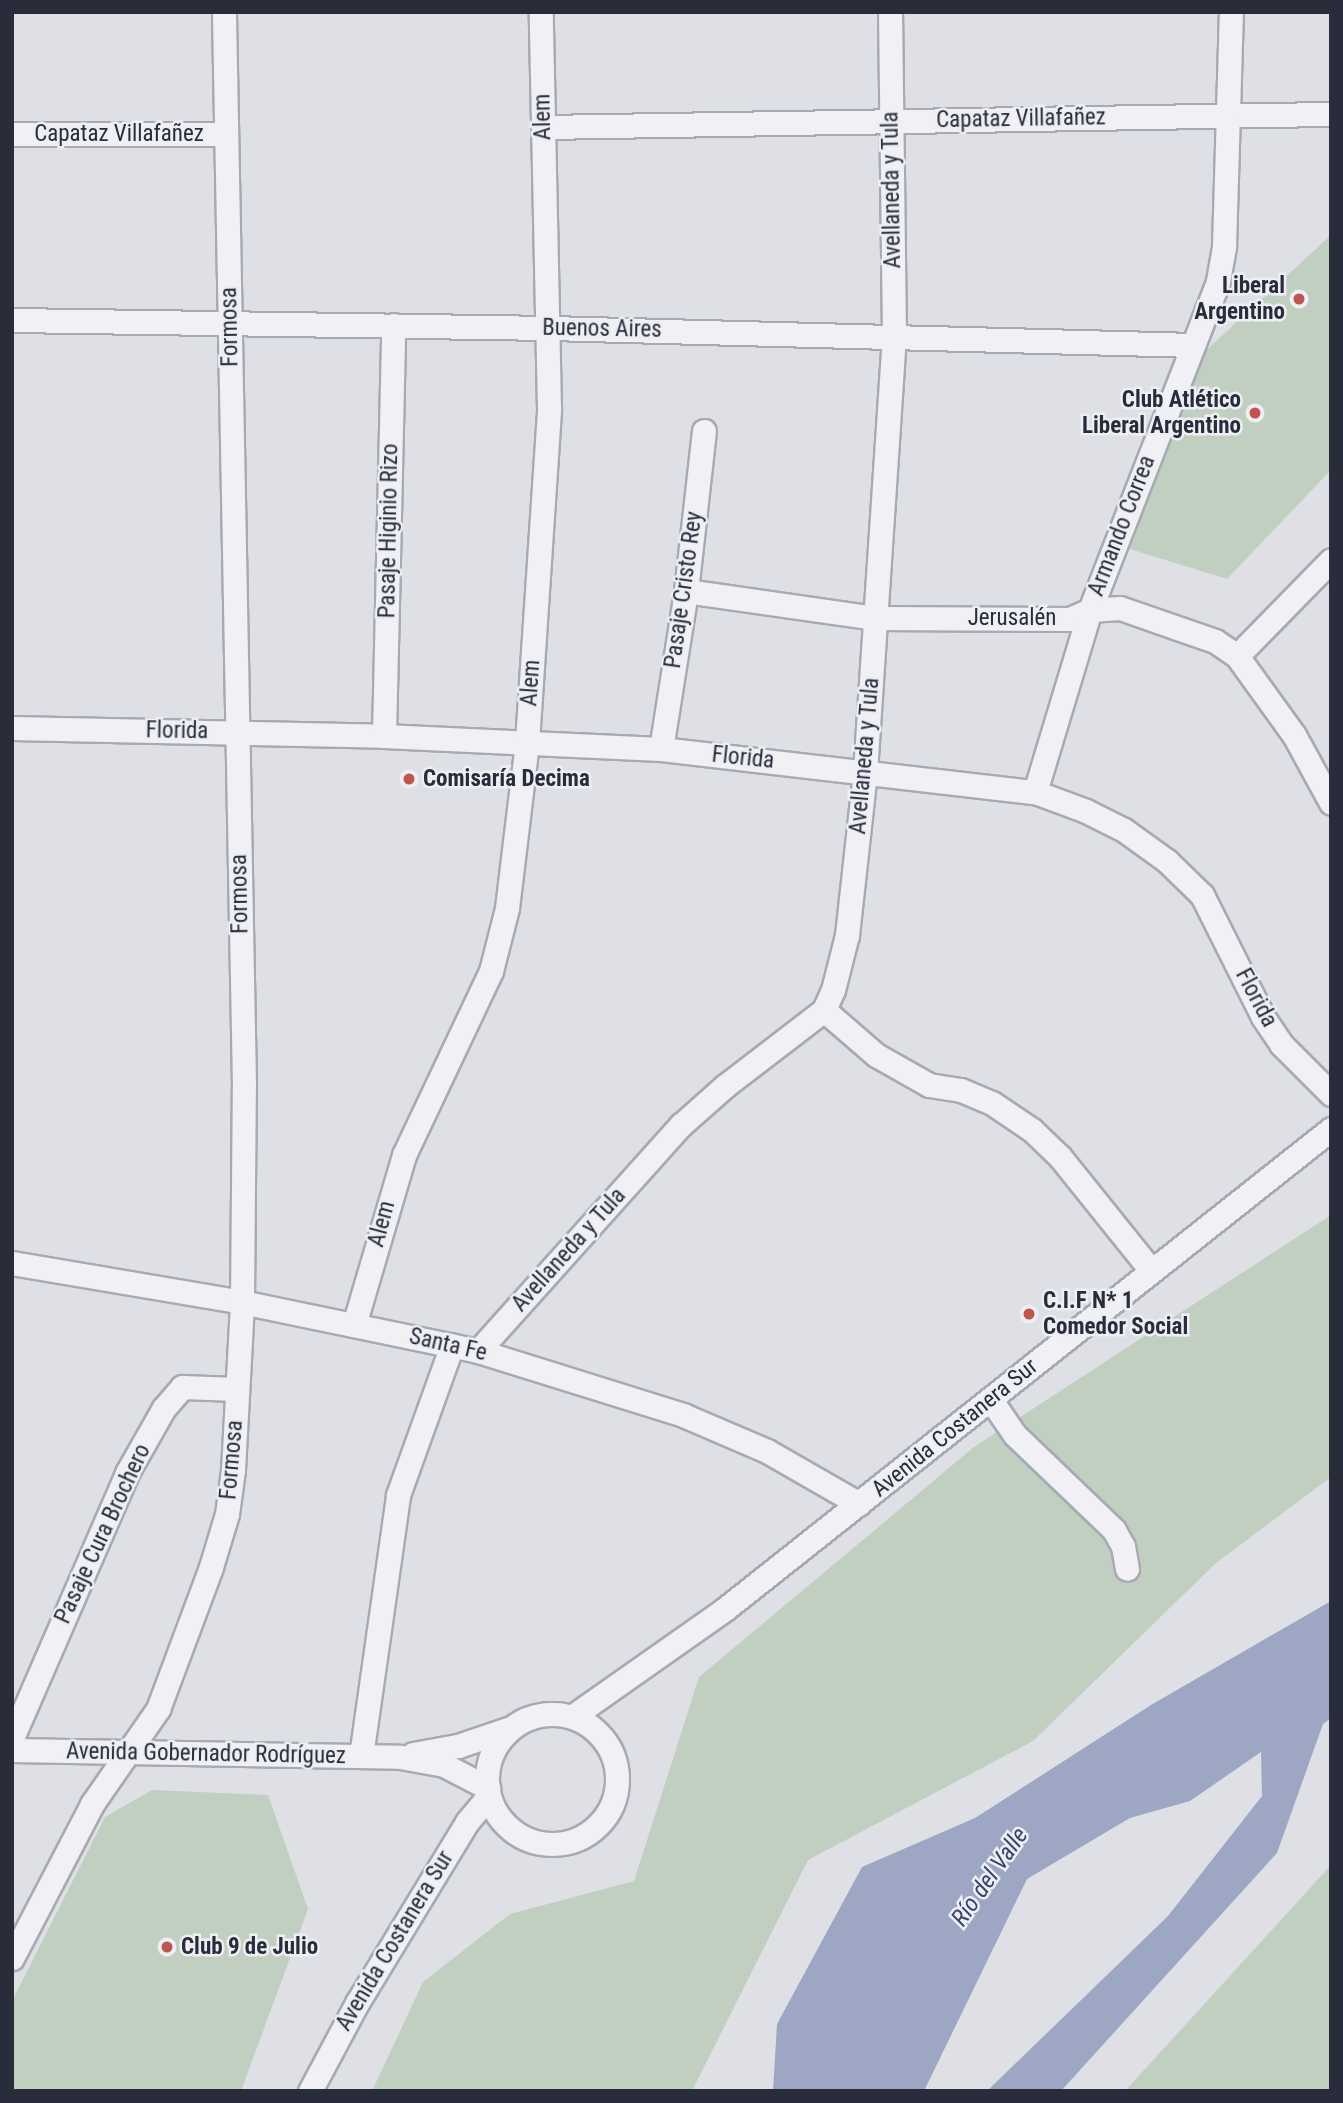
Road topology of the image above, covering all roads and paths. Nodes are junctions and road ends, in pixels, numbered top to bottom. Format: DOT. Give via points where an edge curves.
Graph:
graph roads {
  1 [pos="224,12"];
  2 [pos="541,12"];
  3 [pos="890,12"];
  4 [pos="1231,12"];
  5 [pos="1229,114"];
  6 [pos="1331,114"];
  7 [pos="892,122"];
  8 [pos="543,127"];
  9 [pos="12,134"];
  10 [pos="226,134"];
  11 [pos="12,320"];
  12 [pos="229,324"];
  13 [pos="393,325"];
  14 [pos="549,328"];
  15 [pos="894,336"];
  16 [pos="1192,345"];
  17 [pos="704,431"];
  18 [pos="1331,560"];
  19 [pos="686,591"];
  20 [pos="1090,610"];
  21 [pos="876,618"];
  22 [pos="1237,656"];
  23 [pos="12,728"];
  24 [pos="237,732"];
  25 [pos="384,736"];
  26 [pos="527,743"];
  27 [pos="661,749"];
  28 [pos="865,772"];
  29 [pos="1035,792"];
  30 [pos="1331,803"];
  31 [pos="824,1010"];
  32 [pos="1331,1094"];
  33 [pos="1331,1129"];
  34 [pos="12,1263"];
  35 [pos="1151,1270"];
  36 [pos="242,1302"];
  37 [pos="354,1325"];
  38 [pos="452,1345"];
  39 [pos="478,1351"];
  40 [pos="237,1389"];
  41 [pos="991,1400"];
  42 [pos="859,1504"];
  43 [pos="1127,1569"];
  44 [pos="573,1716"];
  45 [pos="511,1728"];
  46 [pos="12,1738"];
  47 [pos="12,1750"];
  48 [pos="128,1754"];
  49 [pos="361,1756"];
  50 [pos="400,1756"];
  51 [pos="488,1792"];
  52 [pos="12,1958"];
  53 [pos="310,2091"];
  1 -- 10 [label="street, Formosa"];
  2 -- 8 [label="street, Alem"];
  3 -- 7 [label="street, Avellaneda y Tula"];
  4 -- 5 [label="street, Armando Correa"];
  5 -- 6 [label="street, Capataz Villafañez"];
  5 -- 7 [label="street, Capataz Villafañez"];
  5 -- 16 [label="street, Armando Correa" via="1224,246 1218,281"];
  7 -- 8 [label="street, Capataz Villafañez"];
  7 -- 15 [label="street, Avellaneda y Tula"];
  8 -- 14 [label="street, Alem"];
  9 -- 10 [label="street, Capataz Villafañez"];
  10 -- 12 [label="street, Formosa"];
  11 -- 12 [label="street, Buenos Aires"];
  12 -- 13 [label="street, Buenos Aires"];
  12 -- 24 [label="street, Formosa"];
  13 -- 14 [label="street, Buenos Aires"];
  13 -- 25 [label="street, Pasaje Higinio Rizo"];
  14 -- 15 [label="street, Buenos Aires"];
  14 -- 26 [label="street, Alem" via="550,409"];
  15 -- 16 [label="street, Buenos Aires"];
  15 -- 21 [label="street, Avellaneda y Tula"];
  16 -- 20 [label="street, Armando Correa"];
  17 -- 19 [label="street, Pasaje Cristo Rey"];
  18 -- 22 [label="street"];
  19 -- 21 [label="street, Jerusalén"];
  19 -- 27 [label="street, Pasaje Cristo Rey"];
  20 -- 21 [label="street, Jerusalén" via="1069,618"];
  20 -- 22 [label="street, Jerusalén" via="1120,608 1215,641"];
  20 -- 29 [label="street, Armando Correa"];
  21 -- 28 [label="street, Avellaneda y Tula"];
  22 -- 30 [label="street, Jerusalén" via="1294,735"];
  23 -- 24 [label="street, Florida"];
  24 -- 25 [label="street, Florida"];
  24 -- 36 [label="street, Formosa" via="244,1085"];
  25 -- 26 [label="street, Florida"];
  26 -- 27 [label="street, Florida"];
  26 -- 37 [label="street, Alem" via="507,908 491,971 404,1155"];
  27 -- 28 [label="street, Florida"];
  28 -- 29 [label="street, Florida"];
  28 -- 31 [label="street, Avellaneda y Tula" via="847,935"];
  29 -- 32 [label="street, Florida" via="1124,830 1167,861 1202,895 1263,1017 1282,1045"];
  31 -- 35 [label="street" via="876,1055 929,1085 961,1090 992,1103 1032,1130"];
  31 -- 39 [label="street, Avellaneda y Tula" via="681,1125"];
  33 -- 35 [label="street, Avenida Costanera Sur"];
  34 -- 36 [label="street, Santa Fe"];
  35 -- 41 [label="street, Avenida Costanera Sur"];
  36 -- 37 [label="street, Santa Fe"];
  36 -- 40 [label="street, Formosa"];
  37 -- 38 [label="street, Santa Fe"];
  38 -- 39 [label="street, Santa Fe"];
  38 -- 49 [label="street" via="398,1495"];
  39 -- 42 [label="street, Santa Fe" via="683,1415 767,1451"];
  40 -- 46 [label="street, Pasaje Cura Brochero" via="182,1387 163,1408 127,1473"];
  40 -- 48 [label="street, Formosa" via="227,1514 158,1709"];
  41 -- 42 [label="street, Avenida Costanera Sur"];
  41 -- 43 [label="street" via="1015,1435 1114,1530"];
  42 -- 44 [label="street, Avenida Costanera Sur" via="725,1609"];
  44 -- 45 [label="street" via="540,1714"];
  44 -- 51 [label="street" via="596,1730 616,1764 617,1791 597,1826 575,1840 535,1842 501,1820"];
  45 -- 50 [label="street, Avenida Gobernador Rodríguez" via="458,1746"];
  45 -- 51 [label="street" via="490,1758"];
  47 -- 48 [label="street, Avenida Gobernador Rodríguez"];
  48 -- 49 [label="street, Avenida Gobernador Rodríguez"];
  48 -- 52 [label="street, Formosa" via="92,1804"];
  49 -- 50 [label="street, Avenida Gobernador Rodríguez"];
  50 -- 51 [label="street, Avenida Gobernador Rodríguez" via="444,1765"];
  51 -- 53 [label="street, Avenida Costanera Sur" via="344,2026"];
}
